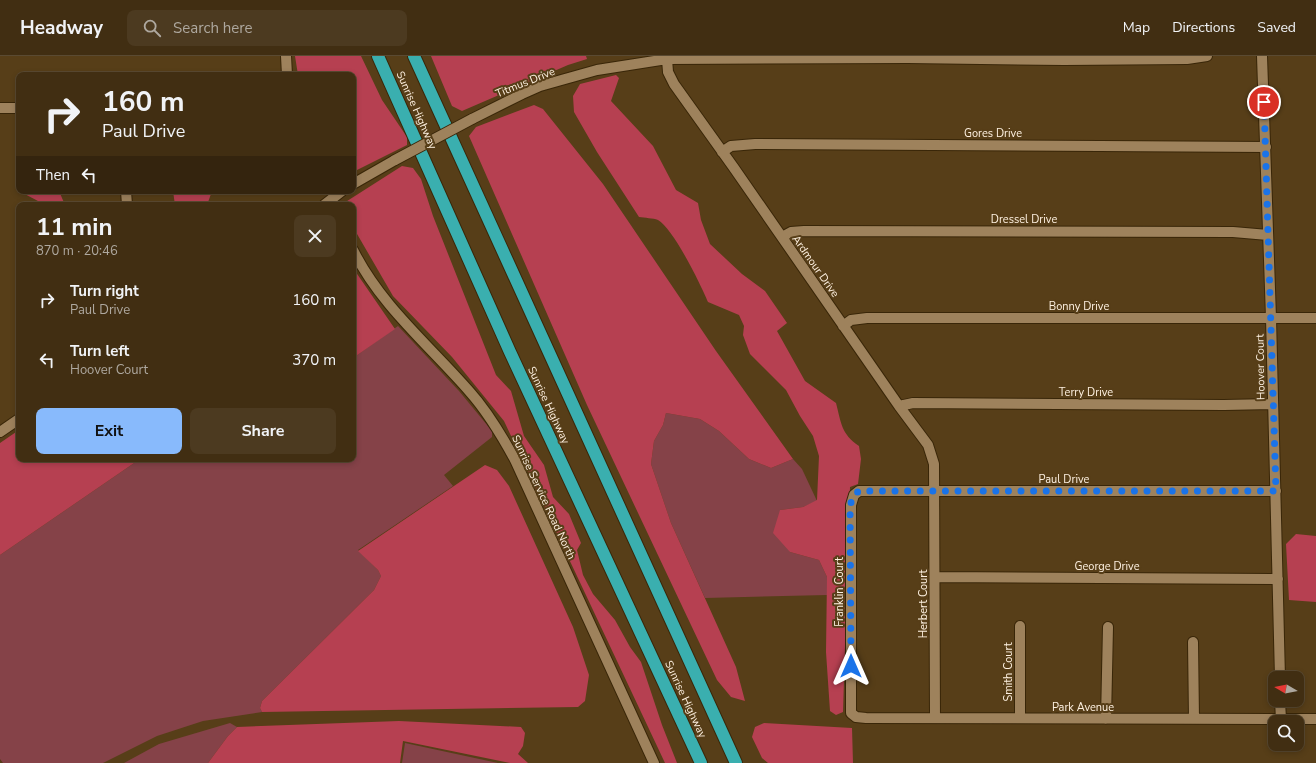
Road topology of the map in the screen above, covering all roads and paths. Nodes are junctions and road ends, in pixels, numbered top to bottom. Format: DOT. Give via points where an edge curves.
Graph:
graph roads {
  1 [pos="286,56"];
  2 [pos="378,56"];
  3 [pos="414,56"];
  4 [pos="1207,56"];
  5 [pos="1262,56"];
  6 [pos="908,57"];
  7 [pos="667,58"];
  8 [pos="287,72"];
  9 [pos="0,108"];
  10 [pos="16,108"];
  11 [pos="1266,147"];
  12 [pos="722,152"];
  13 [pos="356,182"];
  14 [pos="337,194"];
  15 [pos="328,200"];
  16 [pos="1268,235"];
  17 [pos="782,237"];
  18 [pos="356,256"];
  19 [pos="1271,318"];
  20 [pos="1316,318"];
  21 [pos="843,326"];
  22 [pos="1273,404"];
  23 [pos="899,406"];
  24 [pos="16,421"];
  25 [pos="0,432"];
  26 [pos="935,490"];
  27 [pos="1276,491"];
  28 [pos="854,495"];
  29 [pos="935,577"];
  30 [pos="1278,579"];
  31 [pos="1020,626"];
  32 [pos="1108,627"];
  33 [pos="1193,642"];
  34 [pos="1280,671"];
  35 [pos="851,713"];
  36 [pos="936,718"];
  37 [pos="1020,718"];
  38 [pos="1106,719"];
  39 [pos="1194,719"];
  40 [pos="1304,719"];
  41 [pos="1316,719"];
  42 [pos="1268,720"];
  43 [pos="654,763"];
  44 [pos="701,763"];
  45 [pos="736,763"];
  1 -- 8 [label="street"];
  2 -- 44 [label="highway, Sunrise Highway" via="510,352"];
  3 -- 45 [label="highway, Sunrise Highway"];
  4 -- 6 [label="street, Titmus Drive" via="1187,59 1103,60"];
  5 -- 11 [label="street, Hoover Court"];
  6 -- 7 [label="street, Titmus Drive"];
  7 -- 12 [label="street, Ardmour Drive" via="668,72 674,84"];
  7 -- 13 [label="street, Titmus Drive, bridge" via="597,70 540,86 433,139"];
  9 -- 10 [label="street"];
  11 -- 12 [label="street, Gores Drive" via="755,144 731,146"];
  11 -- 16 [label="street, Hoover Court"];
  12 -- 17 [label="street, Ardmour Drive"];
  14 -- 15 [label="street"];
  16 -- 17 [label="street, Dressel Drive" via="1233,232 804,231 791,232"];
  16 -- 19 [label="street, Hoover Court"];
  17 -- 21 [label="street, Ardmour Drive"];
  18 -- 43 [label="street, Sunrise Service Road North" via="381,295 470,392 504,441"];
  19 -- 20 [label="street, Bonny Drive"];
  19 -- 21 [label="street, Bonny Drive" via="867,318 851,320"];
  19 -- 22 [label="street, Hoover Court"];
  21 -- 23 [label="street, Ardmour Drive"];
  22 -- 23 [label="street, Terry Drive" via="913,403"];
  22 -- 27 [label="street, Hoover Court"];
  23 -- 26 [label="street, Ardmour Drive" via="930,449 934,464"];
  24 -- 25 [label="street"];
  26 -- 27 [label="street, Paul Drive"];
  26 -- 28 [label="street, Paul Drive" via="864,490"];
  26 -- 29 [label="street, Herbert Court"];
  27 -- 30 [label="street, Hoover Court"];
  28 -- 35 [label="street, Franklin Court" via="850,505"];
  29 -- 30 [label="street, George Drive"];
  29 -- 36 [label="street, Herbert Court"];
  30 -- 34 [label="street, Hoover Court"];
  31 -- 37 [label="street, Smith Court"];
  32 -- 38 [label="street"];
  33 -- 39 [label="street"];
  35 -- 36 [label="street, Park Avenue" via="856,717 866,718"];
  36 -- 37 [label="street, Park Avenue"];
  37 -- 38 [label="street, Park Avenue"];
  38 -- 39 [label="street, Park Avenue"];
  39 -- 42 [label="street, Park Avenue"];
  40 -- 41 [label="street, Park Avenue"];
}
